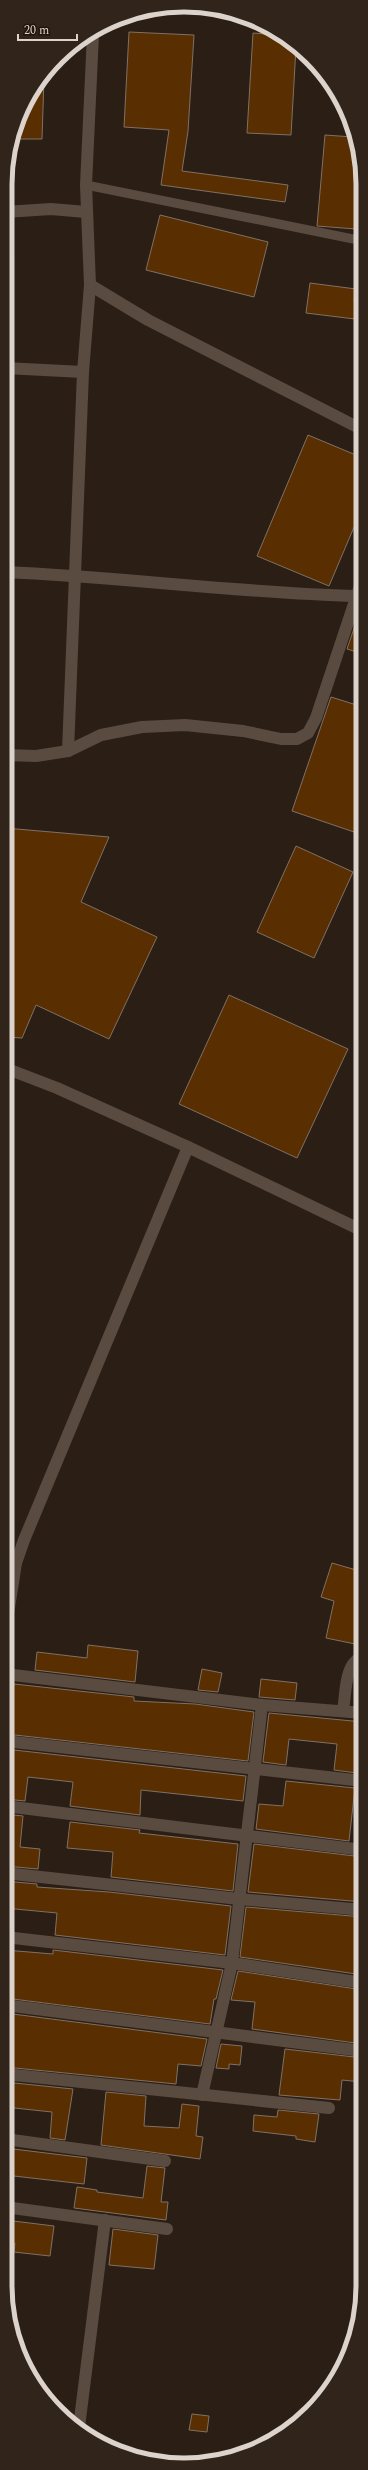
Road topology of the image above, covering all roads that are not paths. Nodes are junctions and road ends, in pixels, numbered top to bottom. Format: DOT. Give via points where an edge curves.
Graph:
graph roads {
  1 [pos="94,38"];
  2 [pos="86,185"];
  3 [pos="12,212"];
  4 [pos="86,212"];
  5 [pos="356,240"];
  6 [pos="90,285"];
  7 [pos="12,368"];
  8 [pos="83,372"];
  9 [pos="356,426"];
  10 [pos="12,572"];
  11 [pos="75,575"];
  12 [pos="356,596"];
  13 [pos="68,751"];
  14 [pos="12,755"];
  15 [pos="12,1071"];
  16 [pos="188,1147"];
  17 [pos="356,1228"];
  18 [pos="12,1588"];
  19 [pos="356,1661"];
  20 [pos="12,1675"];
  21 [pos="262,1705"];
  22 [pos="343,1710"];
  23 [pos="356,1712"];
  24 [pos="12,1742"];
  25 [pos="255,1769"];
  26 [pos="356,1780"];
  27 [pos="12,1807"];
  28 [pos="248,1835"];
  29 [pos="356,1849"];
  30 [pos="12,1874"];
  31 [pos="239,1899"];
  32 [pos="356,1909"];
  33 [pos="12,1938"];
  34 [pos="232,1963"];
  35 [pos="356,1983"];
  36 [pos="12,2006"];
  37 [pos="217,2032"];
  38 [pos="356,2050"];
  39 [pos="12,2075"];
  40 [pos="202,2095"];
  41 [pos="329,2108"];
  42 [pos="12,2140"];
  43 [pos="165,2161"];
  44 [pos="12,2208"];
  45 [pos="105,2220"];
  46 [pos="168,2229"];
  47 [pos="79,2422"];
  1 -- 2 [label="street"];
  2 -- 4 [label="street"];
  2 -- 5 [label="lane"];
  3 -- 4 [label="street"];
  4 -- 6 [label="street"];
  6 -- 8 [label="street"];
  6 -- 9 [label="street" via="148,320"];
  7 -- 8 [label="street"];
  8 -- 11 [label="street"];
  10 -- 11 [label="street"];
  11 -- 12 [label="street" via="310,595"];
  11 -- 13 [label="street"];
  12 -- 13 [label="street" via="316,718 308,733 297,739 281,740 243,731 185,725 142,727 101,735"];
  13 -- 14 [label="street" via="36,756"];
  15 -- 16 [label="street" via="57,1088"];
  16 -- 17 [label="street"];
  16 -- 18 [label="street" via="24,1540 16,1563"];
  19 -- 22 [label="street" via="350,1670"];
  20 -- 21 [label="street"];
  21 -- 22 [label="street"];
  21 -- 25 [label="street"];
  22 -- 23 [label="street"];
  24 -- 25 [label="street"];
  25 -- 26 [label="street"];
  25 -- 28 [label="street"];
  27 -- 28 [label="street"];
  28 -- 29 [label="street"];
  28 -- 31 [label="street"];
  30 -- 31 [label="street"];
  31 -- 32 [label="street"];
  31 -- 34 [label="street"];
  33 -- 34 [label="street"];
  34 -- 35 [label="street"];
  34 -- 37 [label="street"];
  36 -- 37 [label="street"];
  37 -- 38 [label="street"];
  37 -- 40 [label="street"];
  39 -- 40 [label="street"];
  40 -- 41 [label="street"];
  42 -- 43 [label="street"];
  44 -- 45 [label="street"];
  45 -- 46 [label="street"];
  45 -- 47 [label="street"];
}
